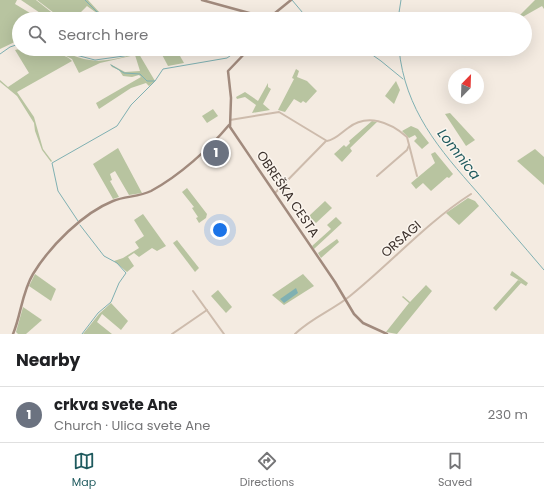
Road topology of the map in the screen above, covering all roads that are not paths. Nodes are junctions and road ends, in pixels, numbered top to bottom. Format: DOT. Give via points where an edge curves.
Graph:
graph roads {
  1 [pos="202,0"];
  2 [pos="291,0"];
  3 [pos="246,12"];
  4 [pos="276,12"];
  5 [pos="242,56"];
  6 [pos="229,120"];
  7 [pos="229,125"];
  8 [pos="326,141"];
  9 [pos="409,144"];
  10 [pos="377,176"];
  11 [pos="417,176"];
  12 [pos="275,192"];
  13 [pos="471,194"];
  14 [pos="193,291"];
  15 [pos="345,300"];
  16 [pos="207,310"];
  17 [pos="13,334"];
  18 [pos="172,334"];
  19 [pos="224,334"];
  20 [pos="295,334"];
  21 [pos="387,334"];
  1 -- 3 [label="main road"];
  2 -- 4 [label="main road"];
  5 -- 6 [label="main road" via="228,71 231,98"];
  6 -- 7 [label="main road"];
  6 -- 8 [label="street" via="279,112"];
  7 -- 12 [label="main road, OBREŠKA CESTA"];
  7 -- 17 [label="main road" via="202,154 158,187 144,194 106,204 85,218 57,243 30,279"];
  8 -- 9 [label="street" via="359,121 369,119 380,121 400,131 407,137"];
  8 -- 12 [label="street"];
  9 -- 10 [label="street" via="407,150"];
  9 -- 11 [label="street"];
  12 -- 15 [label="main road, OBREŠKA CESTA"];
  13 -- 15 [label="street, ORSAGI" via="422,231"];
  14 -- 16 [label="street"];
  15 -- 20 [label="street, ORSAGI"];
  15 -- 21 [label="main road, OBREŠKA CESTA" via="359,320"];
  16 -- 18 [label="street"];
  16 -- 19 [label="street"];
}
